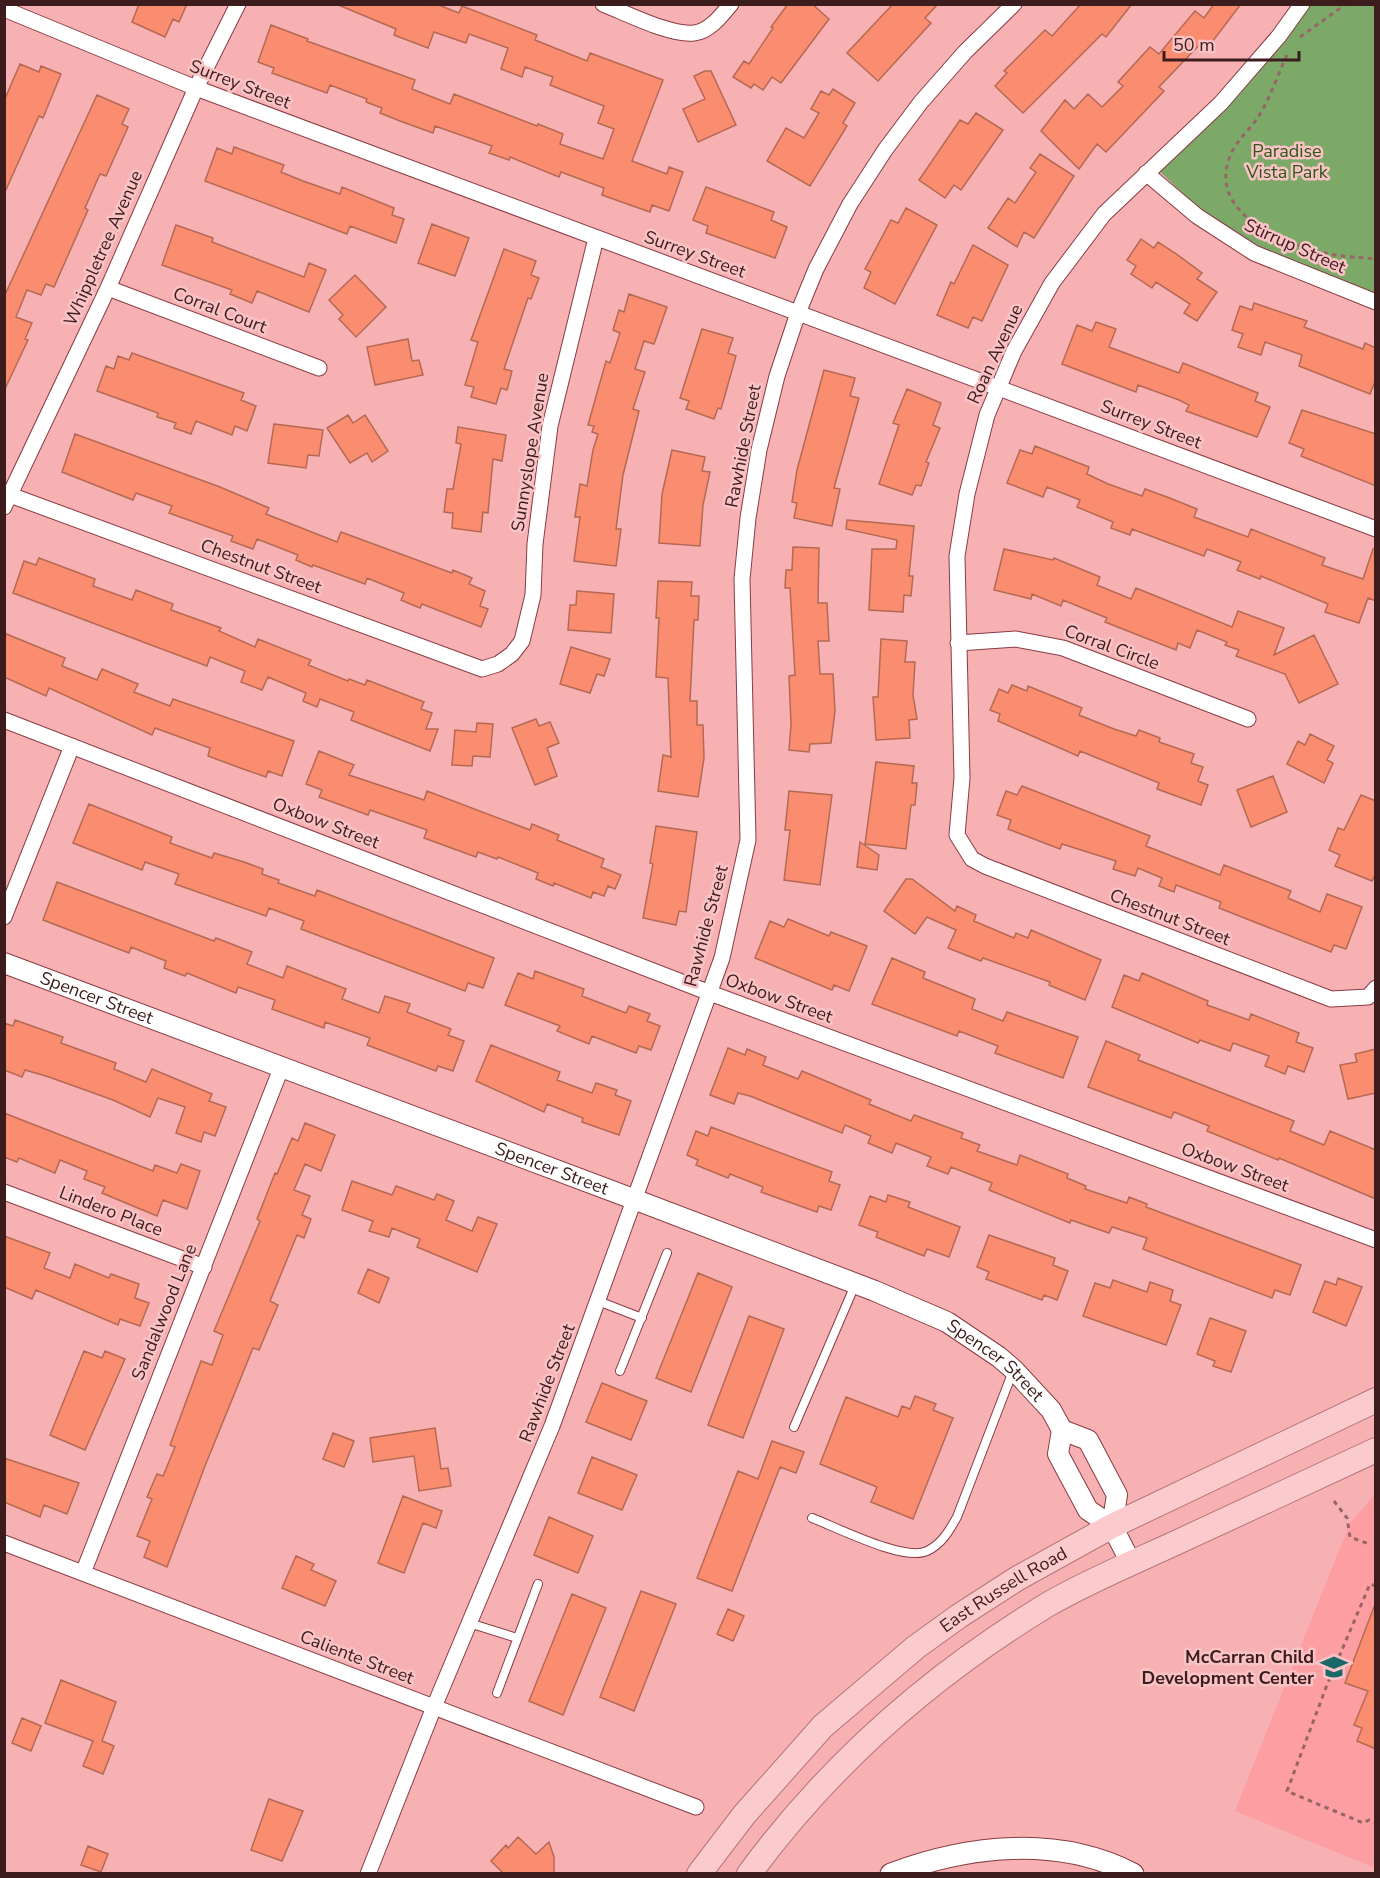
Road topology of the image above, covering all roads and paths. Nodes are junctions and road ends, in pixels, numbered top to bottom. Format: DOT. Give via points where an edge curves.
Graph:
graph roads {
  1 [pos="238,4"];
  2 [pos="603,4"];
  3 [pos="731,4"];
  4 [pos="1014,4"];
  5 [pos="1302,4"];
  6 [pos="1346,4"];
  7 [pos="4,9"];
  8 [pos="1300,37"];
  9 [pos="1287,55"];
  10 [pos="196,88"];
  11 [pos="1146,173"];
  12 [pos="596,238"];
  13 [pos="1376,259"];
  14 [pos="108,288"];
  15 [pos="1376,302"];
  16 [pos="798,313"];
  17 [pos="319,368"];
  18 [pos="998,387"];
  19 [pos="8,501"];
  20 [pos="1376,529"];
  21 [pos="958,643"];
  22 [pos="498,664"];
  23 [pos="1248,719"];
  24 [pos="4,720"];
  25 [pos="72,746"];
  26 [pos="965,851"];
  27 [pos="4,917"];
  28 [pos="4,963"];
  29 [pos="710,993"];
  30 [pos="1372,993"];
  31 [pos="282,1066"];
  32 [pos="4,1192"];
  33 [pos="636,1200"];
  34 [pos="1376,1240"];
  35 [pos="667,1253"];
  36 [pos="204,1267"];
  37 [pos="856,1284"];
  38 [pos="598,1301"];
  39 [pos="642,1318"];
  40 [pos="1014,1370"];
  41 [pos="620,1371"];
  42 [pos="1376,1400"];
  43 [pos="794,1427"];
  44 [pos="1062,1430"];
  45 [pos="1376,1450"];
  46 [pos="1334,1501"];
  47 [pos="813,1518"];
  48 [pos="1112,1526"];
  49 [pos="4,1543"];
  50 [pos="1369,1544"];
  51 [pos="1131,1563"];
  52 [pos="83,1573"];
  53 [pos="538,1584"];
  54 [pos="1376,1586"];
  55 [pos="469,1623"];
  56 [pos="517,1638"];
  57 [pos="497,1693"];
  58 [pos="434,1707"];
  59 [pos="696,1807"];
  60 [pos="1376,1823"];
  61 [pos="368,1874"];
  62 [pos="699,1874"];
  63 [pos="749,1874"];
  64 [pos="891,1874"];
  65 [pos="1133,1874"];
  1 -- 10 [label="street, Whippletree Avenue"];
  2 -- 3 [label="street" via="674,31 695,34 719,19"];
  4 -- 16 [label="street, Rawhide Street" via="936,85 885,150 850,204"];
  5 -- 11 [label="street, Roan Avenue" via="1221,103"];
  6 -- 8 [label="path"];
  7 -- 10 [label="street, Surrey Street"];
  9 -- 13 [label="path" via="1261,113 1229,158 1226,177 1231,198 1246,218 1290,241 1334,255"];
  10 -- 12 [label="street, Surrey Street"];
  10 -- 14 [label="street, Whippletree Avenue"];
  11 -- 15 [label="street, Stirrup Street" via="1197,216 1254,253"];
  11 -- 18 [label="street, Roan Avenue" via="1104,214 1052,283"];
  12 -- 16 [label="street, Surrey Street"];
  12 -- 22 [label="street, Sunnyslope Avenue" via="550,426 535,544 533,595 522,641"];
  14 -- 17 [label="street, Corral Court"];
  14 -- 19 [label="street, Whippletree Avenue"];
  16 -- 18 [label="street, Surrey Street"];
  16 -- 29 [label="street, Rawhide Street" via="777,376 748,518 741,579 748,840 722,958"];
  18 -- 20 [label="street, Surrey Street"];
  18 -- 21 [label="street, Roan Avenue" via="967,494 957,556"];
  19 -- 22 [label="street, Chestnut Street" via="483,669"];
  21 -- 23 [label="street, Corral Circle" via="1016,639 1063,648"];
  21 -- 26 [label="street, Roan Avenue" via="962,778 957,835"];
  24 -- 25 [label="street, Oxbow Street"];
  25 -- 27 [label="street"];
  25 -- 29 [label="street, Oxbow Street"];
  26 -- 30 [label="street, Chestnut Street" via="972,859 1003,874 1331,999"];
  28 -- 31 [label="street, Spencer Street"];
  29 -- 33 [label="street, Rawhide Street"];
  29 -- 34 [label="street, Oxbow Street"];
  31 -- 33 [label="street, Spencer Street"];
  31 -- 36 [label="street, Sandalwood Lane"];
  32 -- 36 [label="street, Lindero Place"];
  33 -- 37 [label="street, Spencer Street"];
  33 -- 38 [label="street, Rawhide Street"];
  35 -- 39 [label="lane"];
  36 -- 52 [label="street, Sandalwood Lane"];
  37 -- 40 [label="street, Spencer Street" via="947,1322"];
  37 -- 43 [label="lane"];
  38 -- 39 [label="lane"];
  38 -- 55 [label="street, Rawhide Street" via="552,1426"];
  39 -- 41 [label="lane"];
  40 -- 44 [label="street, Spencer Street" via="1051,1410"];
  40 -- 47 [label="lane" via="957,1517 945,1538 925,1552 904,1553"];
  42 -- 48 [label="main road, East Russell Road"];
  44 -- 48 [label="street" via="1058,1454 1088,1510"];
  44 -- 48 [label="street" via="1088,1440 1117,1495"];
  45 -- 51 [label="main road, East Russell Road"];
  46 -- 50 [label="path" via="1347,1518 1350,1537"];
  48 -- 51 [label="street"];
  48 -- 62 [label="main road, East Russell Road" via="1018,1578 916,1647 823,1726 744,1815"];
  49 -- 52 [label="street, Caliente Street"];
  51 -- 63 [label="main road, East Russell Road" via="1058,1599 979,1649 900,1711 842,1764 776,1837"];
  52 -- 58 [label="street, Caliente Street"];
  53 -- 56 [label="lane"];
  54 -- 60 [label="path" via="1370,1584 1287,1791 1363,1823"];
  55 -- 56 [label="lane"];
  55 -- 58 [label="street, Rawhide Street"];
  56 -- 57 [label="lane"];
  58 -- 59 [label="street, Caliente Street"];
  58 -- 61 [label="street, Rawhide Street"];
  64 -- 65 [label="main road" via="941,1856 1014,1848 1067,1854"];
}
